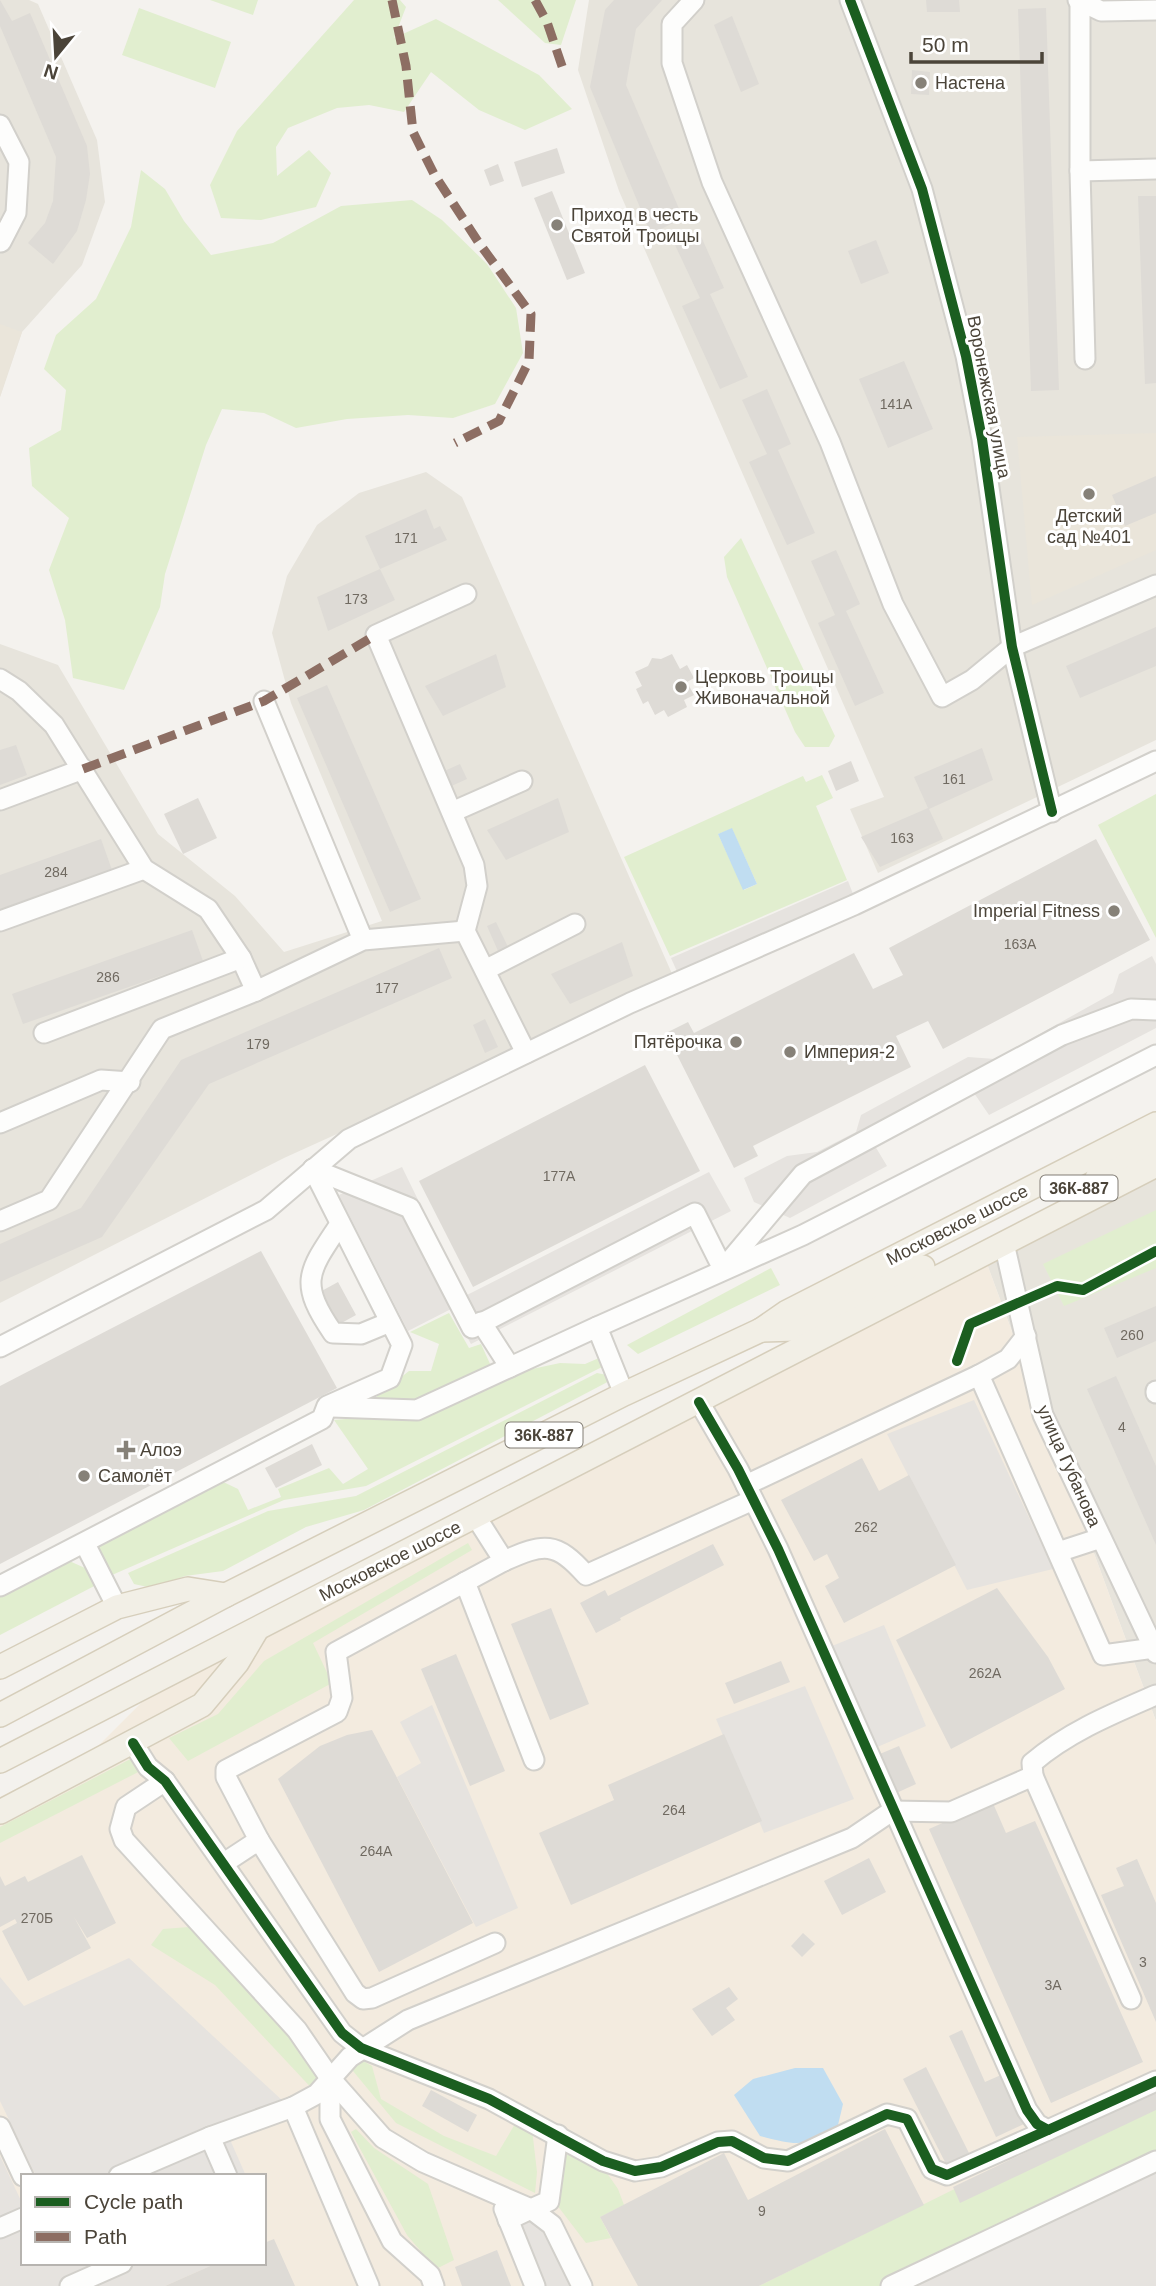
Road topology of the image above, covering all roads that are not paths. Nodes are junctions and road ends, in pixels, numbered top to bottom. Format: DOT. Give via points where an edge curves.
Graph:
graph roads {
  1 [pos="694,0"];
  2 [pos="850,0"];
  3 [pos="1079,1"];
  4 [pos="1144,6"];
  5 [pos="0,125"];
  6 [pos="1156,169"];
  7 [pos="1080,171"];
  8 [pos="1,242"];
  9 [pos="1085,359"];
  10 [pos="1156,584"];
  11 [pos="466,594"];
  12 [pos="1012,647"];
  13 [pos="0,679"];
  14 [pos="264,701"];
  15 [pos="1156,761"];
  16 [pos="83,769"];
  17 [pos="522,781"];
  18 [pos="0,800"];
  19 [pos="1052,811"];
  20 [pos="452,812"];
  21 [pos="144,869"];
  22 [pos="0,921"];
  23 [pos="575,924"];
  24 [pos="465,931"];
  25 [pos="363,940"];
  26 [pos="241,958"];
  27 [pos="485,970"];
  28 [pos="256,991"];
  29 [pos="1156,1010"];
  30 [pos="44,1033"];
  31 [pos="526,1053"];
  32 [pos="1156,1055"];
  33 [pos="130,1082"];
  34 [pos="0,1123"];
  35 [pos="1156,1124"];
  36 [pos="1156,1146"];
  37 [pos="1156,1165"];
  38 [pos="313,1169"];
  39 [pos="0,1221"];
  40 [pos="340,1224"];
  41 [pos="1003,1236"];
  42 [pos="723,1269"];
  43 [pos="390,1322"];
  44 [pos="481,1322"];
  45 [pos="597,1327"];
  46 [pos="796,1329"];
  47 [pos="761,1330"];
  48 [pos="1026,1336"];
  49 [pos="0,1347"];
  50 [pos="778,1357"];
  51 [pos="510,1367"];
  52 [pos="979,1375"];
  53 [pos="624,1394"];
  54 [pos="699,1402"];
  55 [pos="327,1406"];
  56 [pos="750,1492"];
  57 [pos="476,1517"];
  58 [pos="1101,1538"];
  59 [pos="85,1544"];
  60 [pos="1058,1552"];
  61 [pos="504,1562"];
  62 [pos="465,1582"];
  63 [pos="0,1586"];
  64 [pos="226,1594"];
  65 [pos="117,1608"];
  66 [pos="256,1631"];
  67 [pos="1153,1640"];
  68 [pos="0,1667"];
  69 [pos="1156,1695"];
  70 [pos="0,1715"];
  71 [pos="133,1743"];
  72 [pos="534,1760"];
  73 [pos="0,1761"];
  74 [pos="1033,1776"];
  75 [pos="165,1781"];
  76 [pos="892,1811"];
  77 [pos="0,1812"];
  78 [pos="260,1840"];
  79 [pos="223,1863"];
  80 [pos="495,1943"];
  81 [pos="1131,1999"];
  82 [pos="361,2048"];
  83 [pos="330,2078"];
  84 [pos="1156,2081"];
  85 [pos="293,2107"];
  86 [pos="0,2127"];
  87 [pos="1048,2130"];
  88 [pos="558,2135"];
  89 [pos="210,2137"];
  90 [pos="1156,2161"];
  91 [pos="22,2174"];
  92 [pos="124,2174"];
  93 [pos="226,2174"];
  94 [pos="498,2194"];
  95 [pos="531,2209"];
  96 [pos="21,2219"];
  97 [pos="508,2220"];
  98 [pos="0,2228"];
  99 [pos="117,2265"];
  100 [pos="70,2286"];
  101 [pos="369,2286"];
  102 [pos="434,2286"];
  103 [pos="535,2286"];
  104 [pos="582,2286"];
  105 [pos="891,2286"];
  1 -- 12 [label="street" via="672,24 672,63 690,120 712,182 830,442 893,604 942,697 972,680"];
  2 -- 12 [label="street, Воронежская улица" via="922,189 966,356"];
  3 -- 4 [label="street" via="1101,11"];
  3 -- 7 [label="street"];
  5 -- 8 [label="street" via="19,162 16,213"];
  6 -- 7 [label="street"];
  7 -- 9 [label="street"];
  10 -- 12 [label="street"];
  11 -- 20 [label="street" via="376,635"];
  12 -- 19 [label="street, Воронежская улица"];
  13 -- 16 [label="street" via="54,725"];
  14 -- 25 [label="street"];
  15 -- 19 [label="street"];
  16 -- 18 [label="street"];
  16 -- 21 [label="street"];
  17 -- 20 [label="street"];
  19 -- 31 [label="street"];
  20 -- 24 [label="street" via="474,865 477,886"];
  21 -- 22 [label="street"];
  21 -- 26 [label="street" via="208,909"];
  23 -- 27 [label="street"];
  24 -- 25 [label="street"];
  24 -- 27 [label="street"];
  25 -- 28 [label="street"];
  26 -- 28 [label="street"];
  26 -- 30 [label="street"];
  27 -- 31 [label="street"];
  28 -- 33 [label="street" via="162,1029"];
  29 -- 42 [label="street" via="1130,1009 1062,1035 803,1174"];
  31 -- 38 [label="street" via="349,1139"];
  32 -- 42 [label="street" via="803,1235"];
  33 -- 34 [label="street" via="101,1080"];
  33 -- 39 [label="street" via="50,1200"];
  35 -- 47 [label="main road, Московское шоссе / 36К-887" via="787,1312"];
  36 -- 41 [label="main road, Московское шоссе / 36К-887"];
  37 -- 41 [label="main road, Московское шоссе / 36К-887"];
  38 -- 40 [label="street"];
  38 -- 44 [label="street" via="410,1208 472,1328"];
  38 -- 49 [label="street" via="266,1210"];
  40 -- 43 [label="street"];
  40 -- 43 [label="street" via="317,1258 309,1280 314,1306 333,1333 361,1334"];
  41 -- 46 [label="main road, Московское шоссе / 36К-887"];
  41 -- 48 [label="street, улица Губанова"];
  41 -- 50 [label="main road, Московское шоссе / 36К-887"];
  42 -- 44 [label="street" via="695,1213"];
  42 -- 45 [label="street"];
  43 -- 55 [label="street" via="402,1345 390,1378"];
  44 -- 51 [label="street"];
  45 -- 51 [label="street"];
  45 -- 53 [label="street"];
  46 -- 47 [label="main road, Московское шоссе / 36К-887"];
  46 -- 50 [label="main road, Московское шоссе / 36К-887"];
  47 -- 53 [label="main road, Московское шоссе / 36К-887"];
  48 -- 52 [label="street" via="1008,1359"];
  48 -- 58 [label="street, улица Губанова" via="1043,1415"];
  50 -- 54 [label="main road, Московское шоссе / 36К-887"];
  51 -- 55 [label="street" via="417,1410"];
  52 -- 56 [label="street"];
  52 -- 60 [label="street"];
  53 -- 64 [label="main road, Московское шоссе / 36К-887"];
  54 -- 56 [label="street"];
  54 -- 57 [label="main road, Московское шоссе / 36К-887"];
  55 -- 59 [label="street" via="322,1419"];
  56 -- 61 [label="street" via="586,1574 568,1555 552,1548 535,1547"];
  56 -- 76 [label="street"];
  57 -- 61 [label="street"];
  57 -- 66 [label="main road, Московское шоссе / 36К-887"];
  58 -- 60 [label="street"];
  58 -- 67 [label="street, улица Губанова"];
  59 -- 63 [label="street"];
  59 -- 65 [label="street"];
  60 -- 67 [label="street" via="1103,1655"];
  61 -- 62 [label="street"];
  62 -- 72 [label="street"];
  62 -- 78 [label="street" via="341,1647 334,1658 342,1699 337,1712 226,1769"];
  64 -- 65 [label="main road" via="188,1589"];
  64 -- 70 [label="main road, Московское шоссе / 36К-887"];
  65 -- 68 [label="main road"];
  66 -- 71 [label="main road" via="237,1663 202,1705"];
  66 -- 73 [label="main road, Московское шоссе / 36К-887"];
  69 -- 74 [label="street" via="1052,1746 1032,1763"];
  71 -- 75 [label="street" via="148,1767"];
  71 -- 77 [label="main road"];
  74 -- 76 [label="street" via="951,1812"];
  74 -- 81 [label="street"];
  75 -- 79 [label="street"];
  75 -- 83 [label="street" via="126,1807 120,1829 124,1840 297,2030"];
  76 -- 82 [label="street" via="852,1838 408,2020"];
  76 -- 87 [label="street" via="1027,2110"];
  78 -- 79 [label="street"];
  78 -- 80 [label="street" via="363,1999"];
  79 -- 82 [label="street" via="342,2033"];
  82 -- 83 [label="street"];
  82 -- 88 [label="street" via="489,2099"];
  83 -- 85 [label="street" via="317,2094"];
  83 -- 94 [label="street" via="383,2138 423,2162"];
  83 -- 102 [label="street" via="330,2119 392,2241 430,2275"];
  84 -- 87 [label="street"];
  85 -- 89 [label="street"];
  85 -- 101 [label="street"];
  86 -- 91 [label="street"];
  87 -- 88 [label="street" via="947,2175 932,2169 907,2119 900,2115 887,2114 788,2161 764,2158 732,2141 718,2142 648,2171 620,2169"];
  88 -- 95 [label="street" via="549,2201"];
  89 -- 92 [label="street"];
  89 -- 93 [label="street"];
  90 -- 105 [label="street"];
  94 -- 95 [label="street"];
  94 -- 97 [label="street"];
  95 -- 97 [label="street"];
  95 -- 104 [label="street" via="552,2225"];
  96 -- 98 [label="street"];
  97 -- 103 [label="street"];
  99 -- 100 [label="street"];
}
